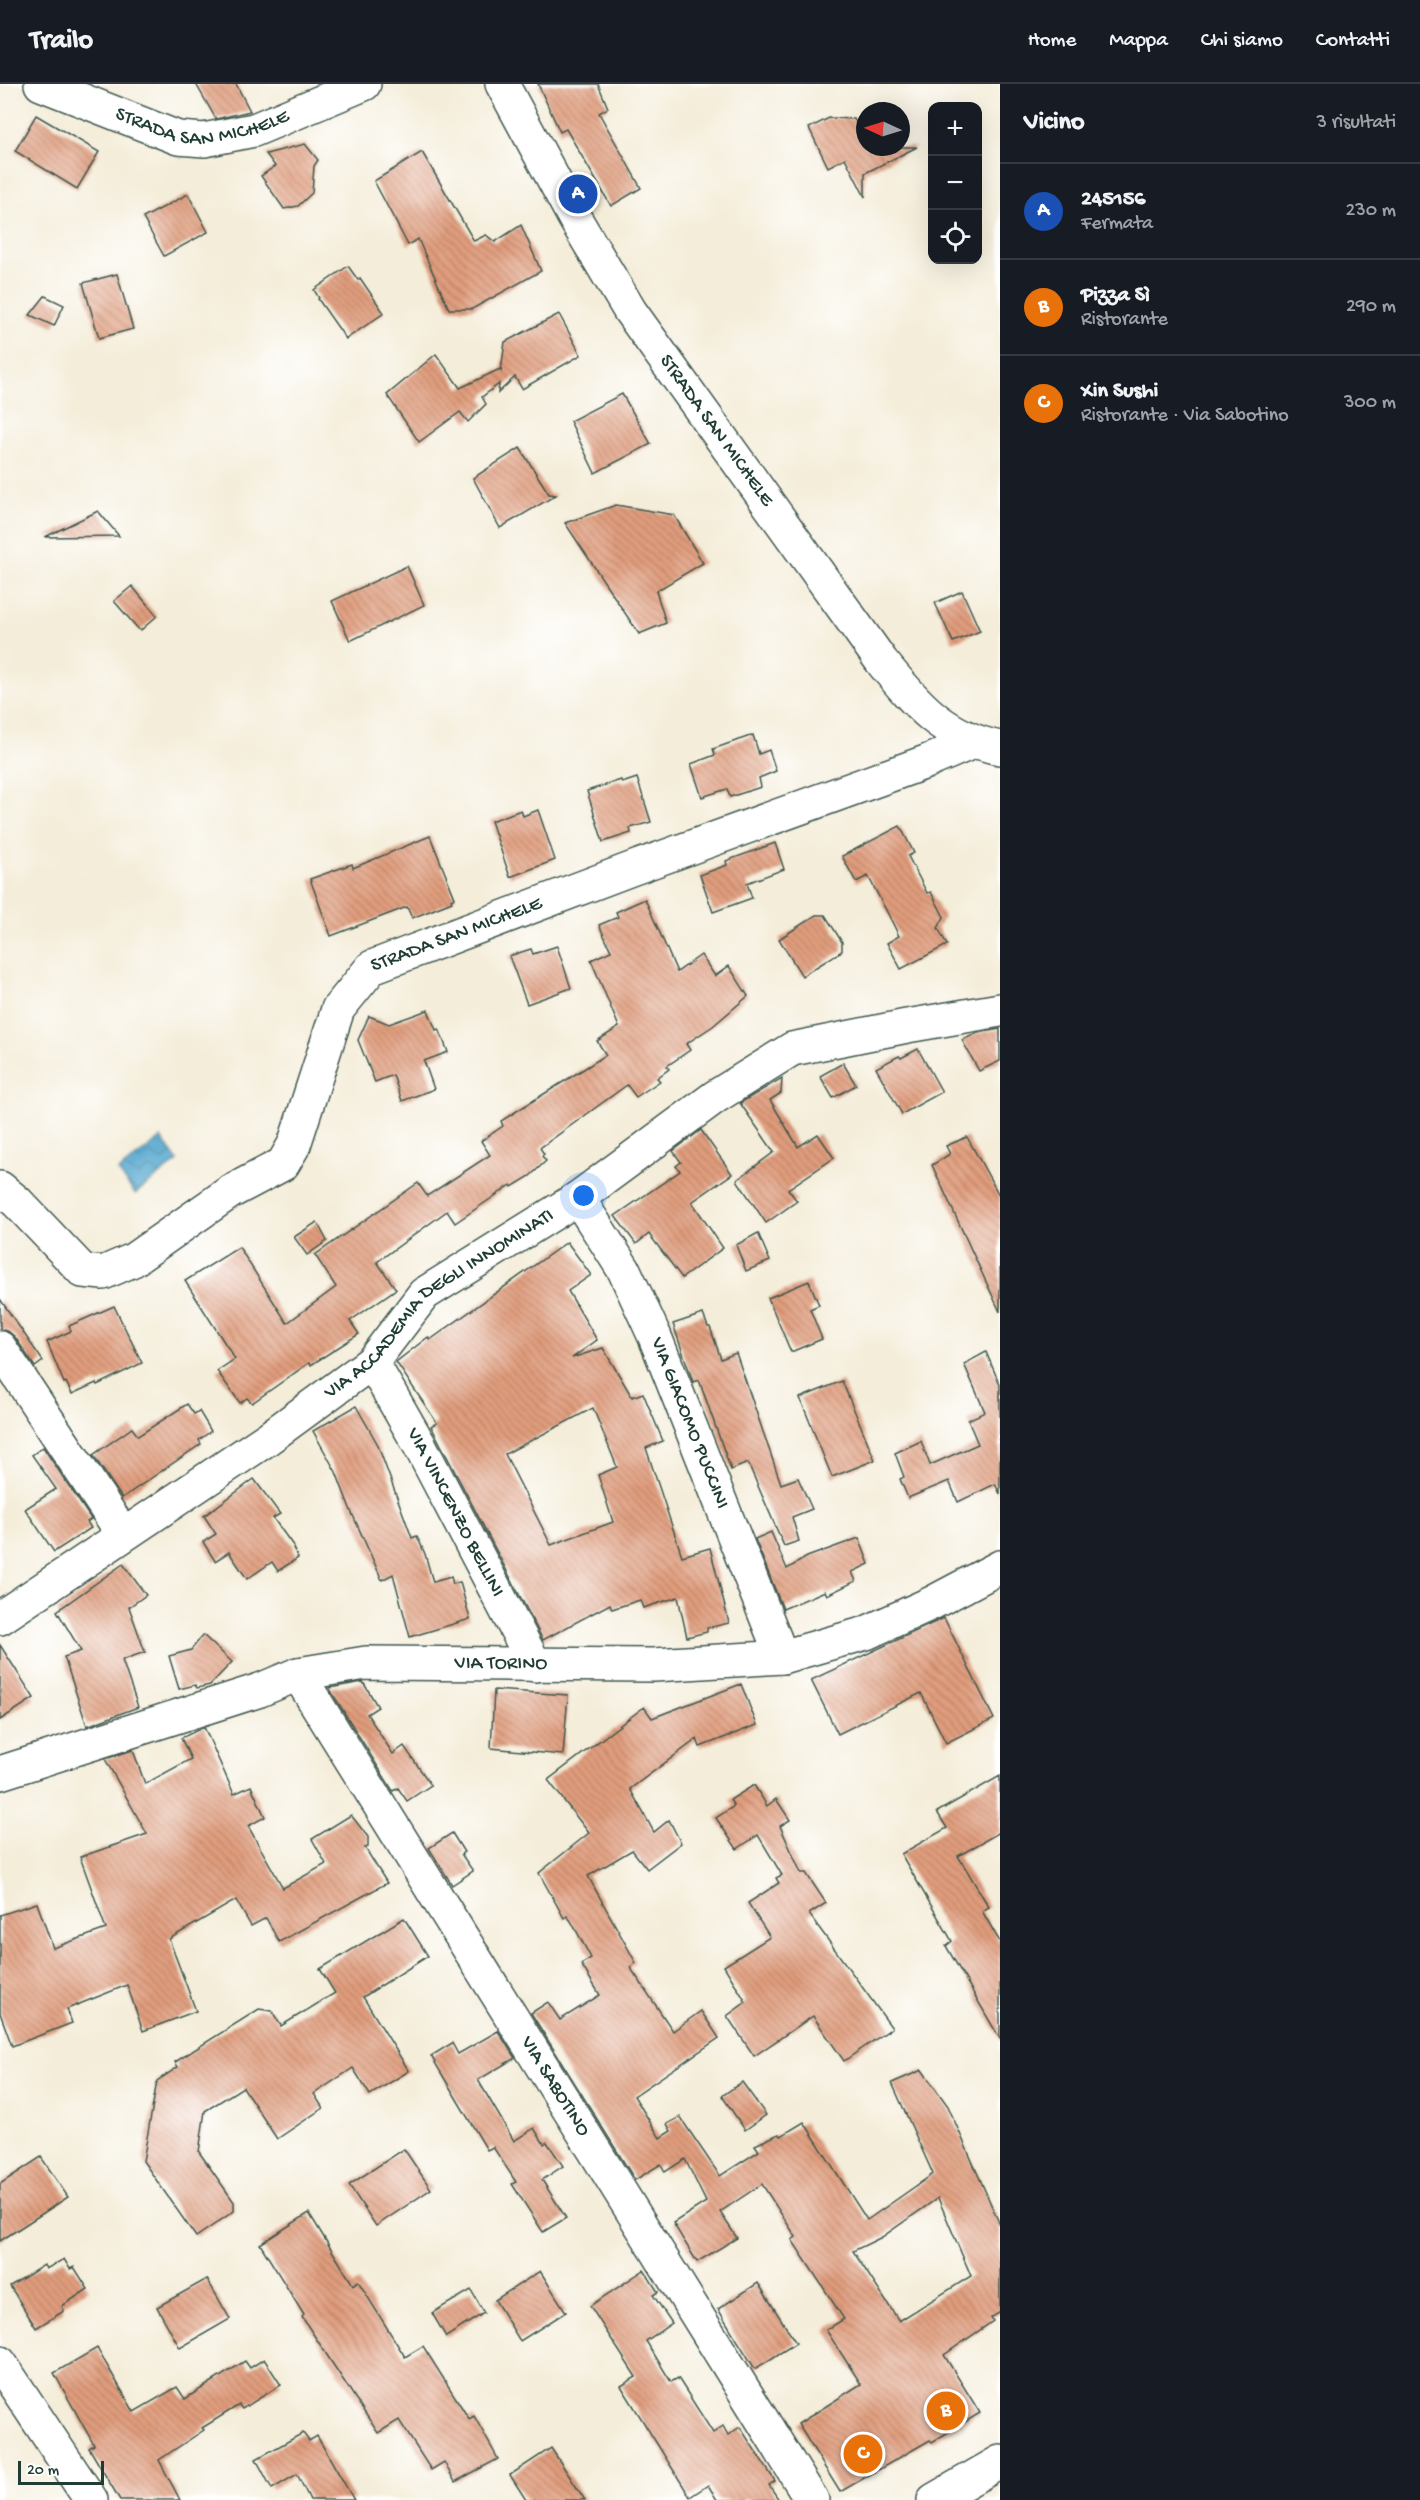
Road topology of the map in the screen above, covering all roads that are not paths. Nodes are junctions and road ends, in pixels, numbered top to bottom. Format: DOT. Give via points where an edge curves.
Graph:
graph roads {
  1 [pos="41,84"];
  2 [pos="364,84"];
  3 [pos="502,84"];
  4 [pos="987,745"];
  5 [pos="1000,1010"];
  6 [pos="0,1188"];
  7 [pos="578,1198"];
  8 [pos="0,1348"];
  9 [pos="372,1362"];
  10 [pos="123,1534"];
  11 [pos="1000,1567"];
  12 [pos="0,1618"];
  13 [pos="782,1657"];
  14 [pos="535,1665"];
  15 [pos="298,1674"];
  16 [pos="0,1773"];
  17 [pos="2,2369"];
  18 [pos="1000,2462"];
  19 [pos="91,2500"];
  20 [pos="812,2500"];
  21 [pos="934,2500"];
  1 -- 2 [label="street, STRADA SAN MICHELE" via="178,138 204,140 254,130"];
  3 -- 4 [label="street, STRADA SAN MICHELE" via="574,217 652,344 882,662 925,711 959,735"];
  4 -- 6 [label="street, STRADA SAN MICHELE" via="926,762 372,967 338,1009 294,1145 283,1164 230,1192 133,1260 103,1272 83,1271"];
  5 -- 7 [label="street, VIA ACCADEMIA DEGLI INNOMINATI" via="792,1049 715,1097"];
  7 -- 9 [label="street, VIA ACCADEMIA DEGLI INNOMINATI" via="424,1294"];
  7 -- 13 [label="street, VIA GIACOMO PUCCINI" via="624,1270 656,1337"];
  8 -- 10 [label="street"];
  9 -- 10 [label="street, VIA ACCADEMIA DEGLI INNOMINATI" via="267,1439"];
  9 -- 14 [label="street, VIA VINCENZO BELLINI"];
  10 -- 12 [label="street, VIA ACCADEMIA DEGLI INNOMINATI"];
  11 -- 13 [label="street, VIA TORINO" via="866,1633"];
  13 -- 14 [label="street, VIA TORINO" via="654,1665"];
  14 -- 15 [label="street, VIA TORINO" via="366,1663"];
  15 -- 16 [label="street, VIA TORINO" via="260,1690"];
  15 -- 20 [label="street, VIA SABOTINO"];
  17 -- 19 [label="street"];
  18 -- 21 [label="street"];
}
